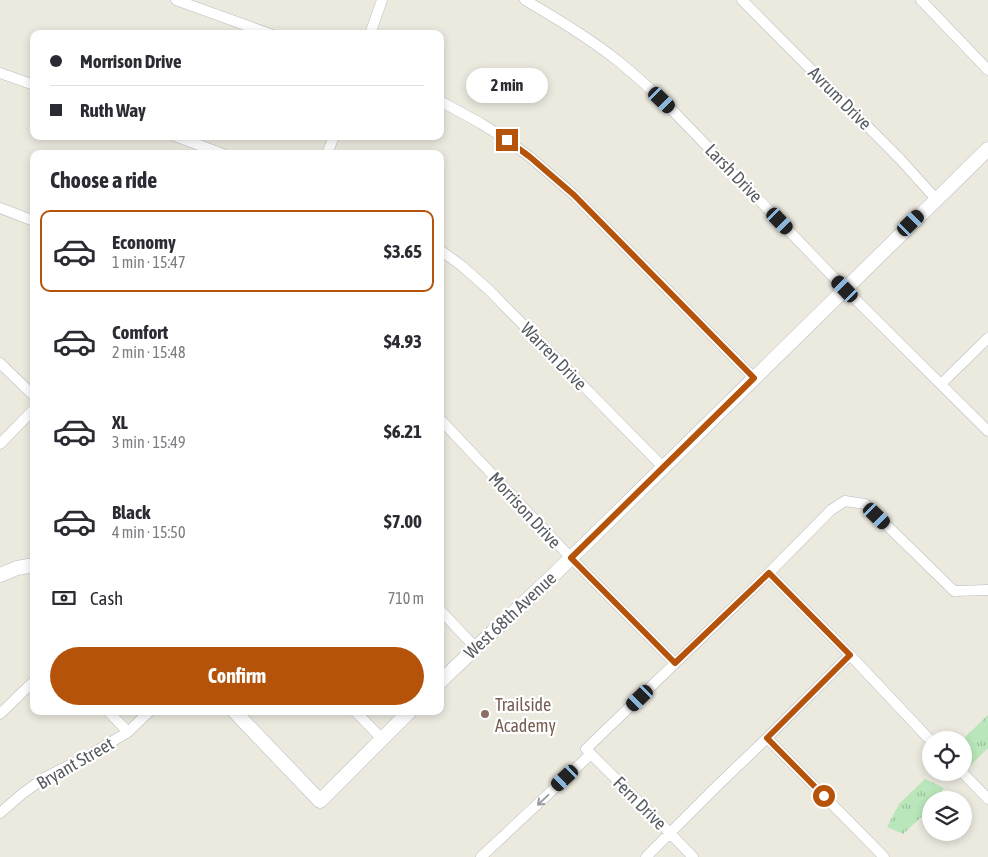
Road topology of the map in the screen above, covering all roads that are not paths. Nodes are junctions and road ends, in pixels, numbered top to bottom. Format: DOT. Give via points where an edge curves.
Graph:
graph roads {
  1 [pos="176,0"];
  2 [pos="382,0"];
  3 [pos="525,0"];
  4 [pos="742,0"];
  5 [pos="921,0"];
  6 [pos="259,30"];
  7 [pos="371,30"];
  8 [pos="988,70"];
  9 [pos="0,73"];
  10 [pos="30,84"];
  11 [pos="444,103"];
  12 [pos="186,140"];
  13 [pos="988,149"];
  14 [pos="212,150"];
  15 [pos="936,199"];
  16 [pos="0,208"];
  17 [pos="30,219"];
  18 [pos="444,253"];
  19 [pos="845,289"];
  20 [pos="988,338"];
  21 [pos="0,363"];
  22 [pos="754,378"];
  23 [pos="941,384"];
  24 [pos="30,392"];
  25 [pos="30,413"];
  26 [pos="444,423"];
  27 [pos="988,432"];
  28 [pos="0,444"];
  29 [pos="664,467"];
  30 [pos="571,558"];
  31 [pos="30,566"];
  32 [pos="769,573"];
  33 [pos="0,575"];
  34 [pos="988,590"];
  35 [pos="444,614"];
  36 [pos="476,647"];
  37 [pos="850,655"];
  38 [pos="675,663"];
  39 [pos="444,678"];
  40 [pos="30,685"];
  41 [pos="0,714"];
  42 [pos="112,715"];
  43 [pos="146,715"];
  44 [pos="238,715"];
  45 [pos="359,715"];
  46 [pos="406,715"];
  47 [pos="922,731"];
  48 [pos="128,732"];
  49 [pos="767,738"];
  50 [pos="382,739"];
  51 [pos="589,752"];
  52 [pos="971,781"];
  53 [pos="988,799"];
  54 [pos="0,813"];
  55 [pos="670,833"];
  56 [pos="481,857"];
  57 [pos="646,857"];
  58 [pos="693,857"];
  59 [pos="884,857"];
  1 -- 6 [label="street"];
  2 -- 7 [label="street"];
  3 -- 19 [label="street, Larsh Drive" via="589,40 648,86"];
  4 -- 15 [label="street, Avrum Drive"];
  5 -- 8 [label="street"];
  9 -- 10 [label="street"];
  11 -- 22 [label="street" via="507,140 574,195"];
  12 -- 14 [label="street"];
  13 -- 15 [label="street, West 68th Avenue"];
  15 -- 19 [label="street, West 68th Avenue"];
  16 -- 17 [label="street"];
  18 -- 29 [label="street, Warren Drive" via="488,289"];
  19 -- 22 [label="street, West 68th Avenue"];
  19 -- 23 [label="street, Larsh Drive"];
  20 -- 23 [label="street"];
  21 -- 24 [label="street"];
  22 -- 29 [label="street, West 68th Avenue"];
  23 -- 27 [label="street, Larsh Drive"];
  25 -- 28 [label="street"];
  26 -- 30 [label="street, Morrison Drive"];
  29 -- 30 [label="street, West 68th Avenue"];
  30 -- 36 [label="street, West 68th Avenue"];
  30 -- 38 [label="street, Morrison Drive"];
  31 -- 33 [label="street"];
  32 -- 34 [label="street" via="831,510 845,501 865,504 954,592"];
  32 -- 37 [label="street"];
  32 -- 38 [label="street"];
  35 -- 36 [label="street"];
  36 -- 39 [label="street, West 68th Avenue"];
  37 -- 47 [label="street"];
  37 -- 49 [label="street"];
  38 -- 51 [label="street"];
  40 -- 41 [label="street"];
  42 -- 48 [label="street"];
  43 -- 48 [label="street, Bryant Street"];
  44 -- 50 [label="street" via="320,801"];
  45 -- 50 [label="street"];
  46 -- 50 [label="street"];
  48 -- 54 [label="street, Bryant Street" via="44,778"];
  49 -- 55 [label="street"];
  49 -- 59 [label="street"];
  51 -- 55 [label="street, Fern Drive"];
  51 -- 56 [label="street, one-way"];
  52 -- 53 [label="street"];
  55 -- 57 [label="street"];
  55 -- 58 [label="street, Fern Drive"];
}
